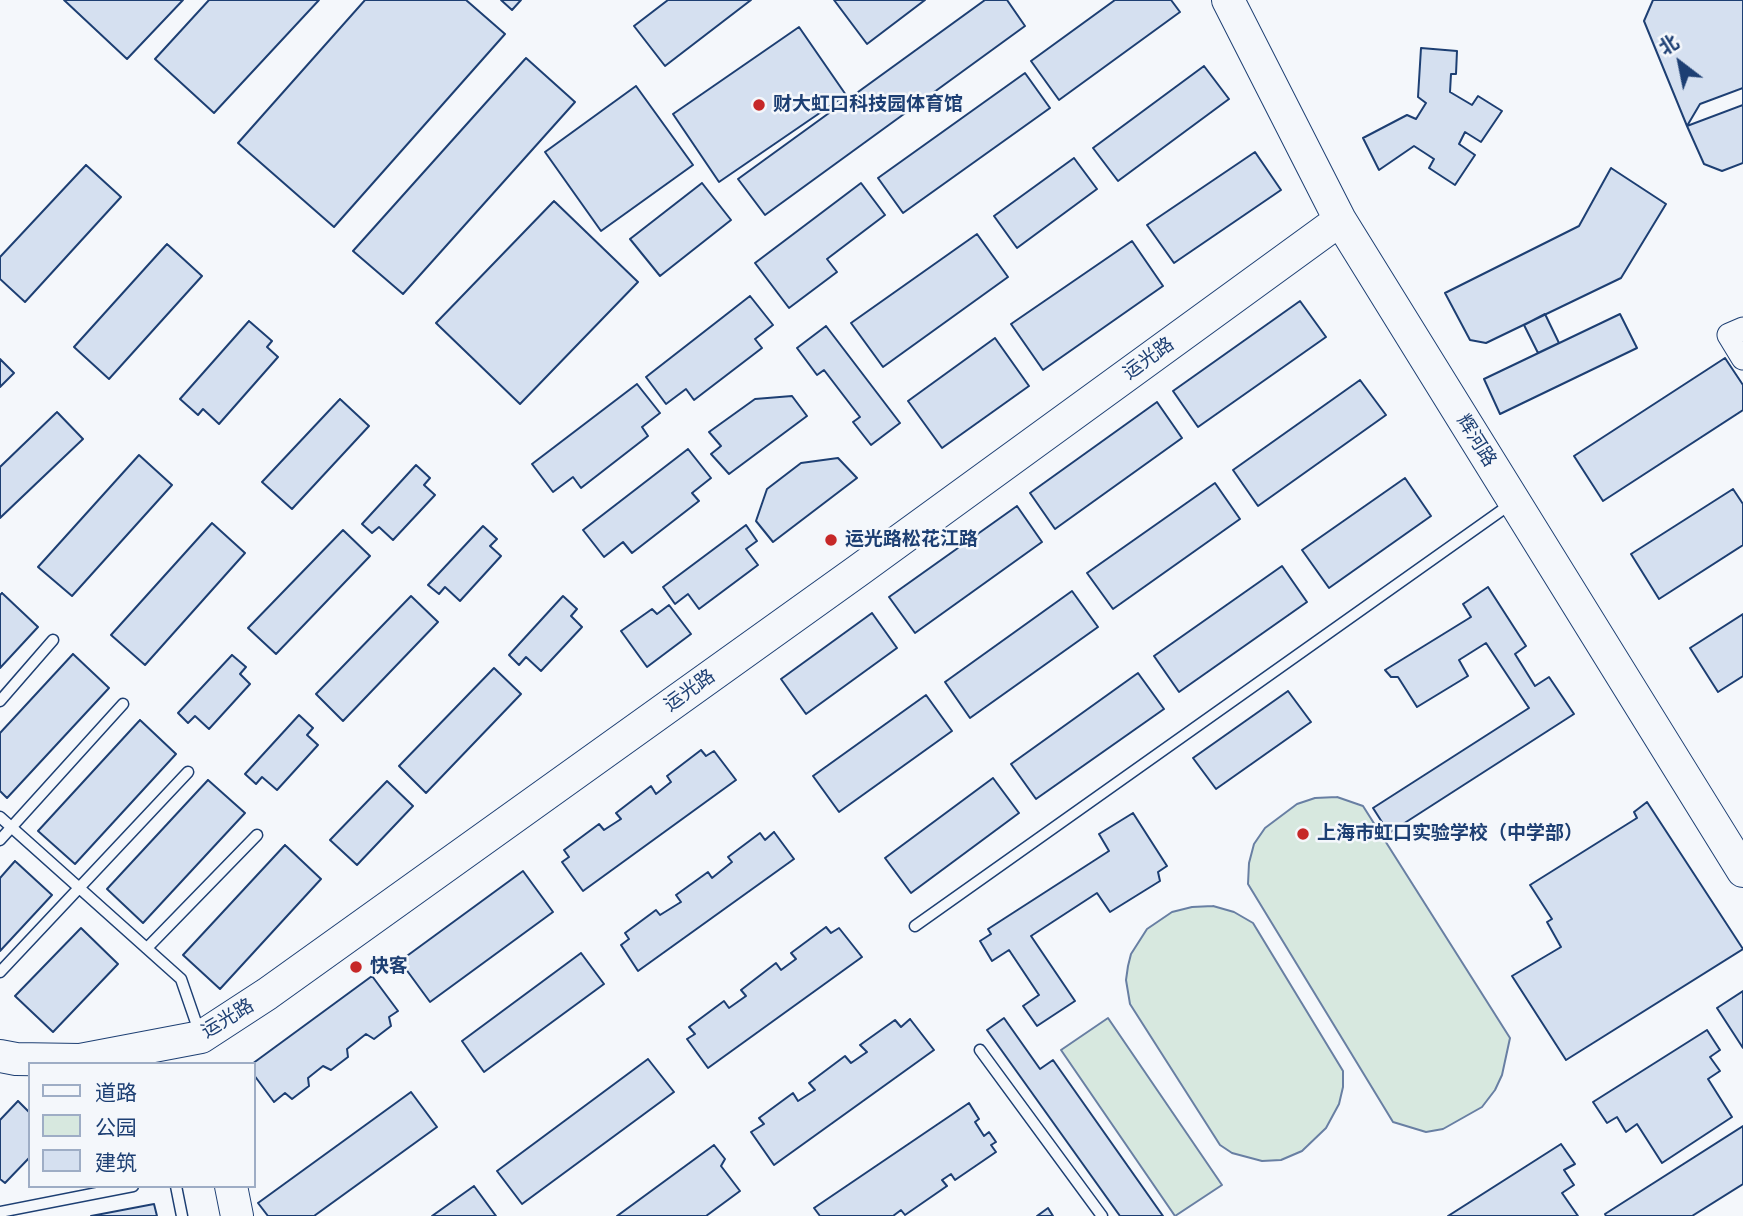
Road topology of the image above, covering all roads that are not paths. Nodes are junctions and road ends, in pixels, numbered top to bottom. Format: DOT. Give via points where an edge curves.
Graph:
graph roads {
  1 [pos="1228,0"];
  2 [pos="1340,220"];
  3 [pos="1743,329"];
  4 [pos="1743,358"];
  5 [pos="1514,501"];
  6 [pos="54,640"];
  7 [pos="0,701"];
  8 [pos="123,704"];
  9 [pos="188,772"];
  10 [pos="0,817"];
  11 [pos="11,827"];
  12 [pos="257,835"];
  13 [pos="0,840"];
  14 [pos="1743,869"];
  15 [pos="79,888"];
  16 [pos="915,926"];
  17 [pos="147,948"];
  18 [pos="0,972"];
  19 [pos="204,1050"];
  20 [pos="980,1050"];
  21 [pos="0,1056"];
  22 [pos="123,1188"];
  23 [pos="176,1188"];
  24 [pos="231,1188"];
  25 [pos="0,1212"];
  26 [pos="182,1216"];
  27 [pos="237,1216"];
  28 [pos="1102,1216"];
  1 -- 2 [label="street, 辉河路"];
  2 -- 5 [label="street, 辉河路"];
  2 -- 19 [label="street, 运光路" via="267,994"];
  3 -- 4 [label="street" via="1729,335"];
  5 -- 14 [label="street, 辉河路"];
  5 -- 16 [label="lane"];
  6 -- 7 [label="lane"];
  8 -- 11 [label="lane"];
  9 -- 15 [label="lane"];
  10 -- 11 [label="lane"];
  11 -- 13 [label="lane"];
  11 -- 15 [label="lane"];
  12 -- 17 [label="lane"];
  15 -- 17 [label="lane"];
  15 -- 18 [label="lane"];
  17 -- 19 [label="lane" via="181,979"];
  19 -- 21 [label="street, 运光路" via="80,1060"];
  20 -- 28 [label="lane"];
  22 -- 25 [label="lane"];
  23 -- 26 [label="lane"];
  24 -- 27 [label="street"];
}
